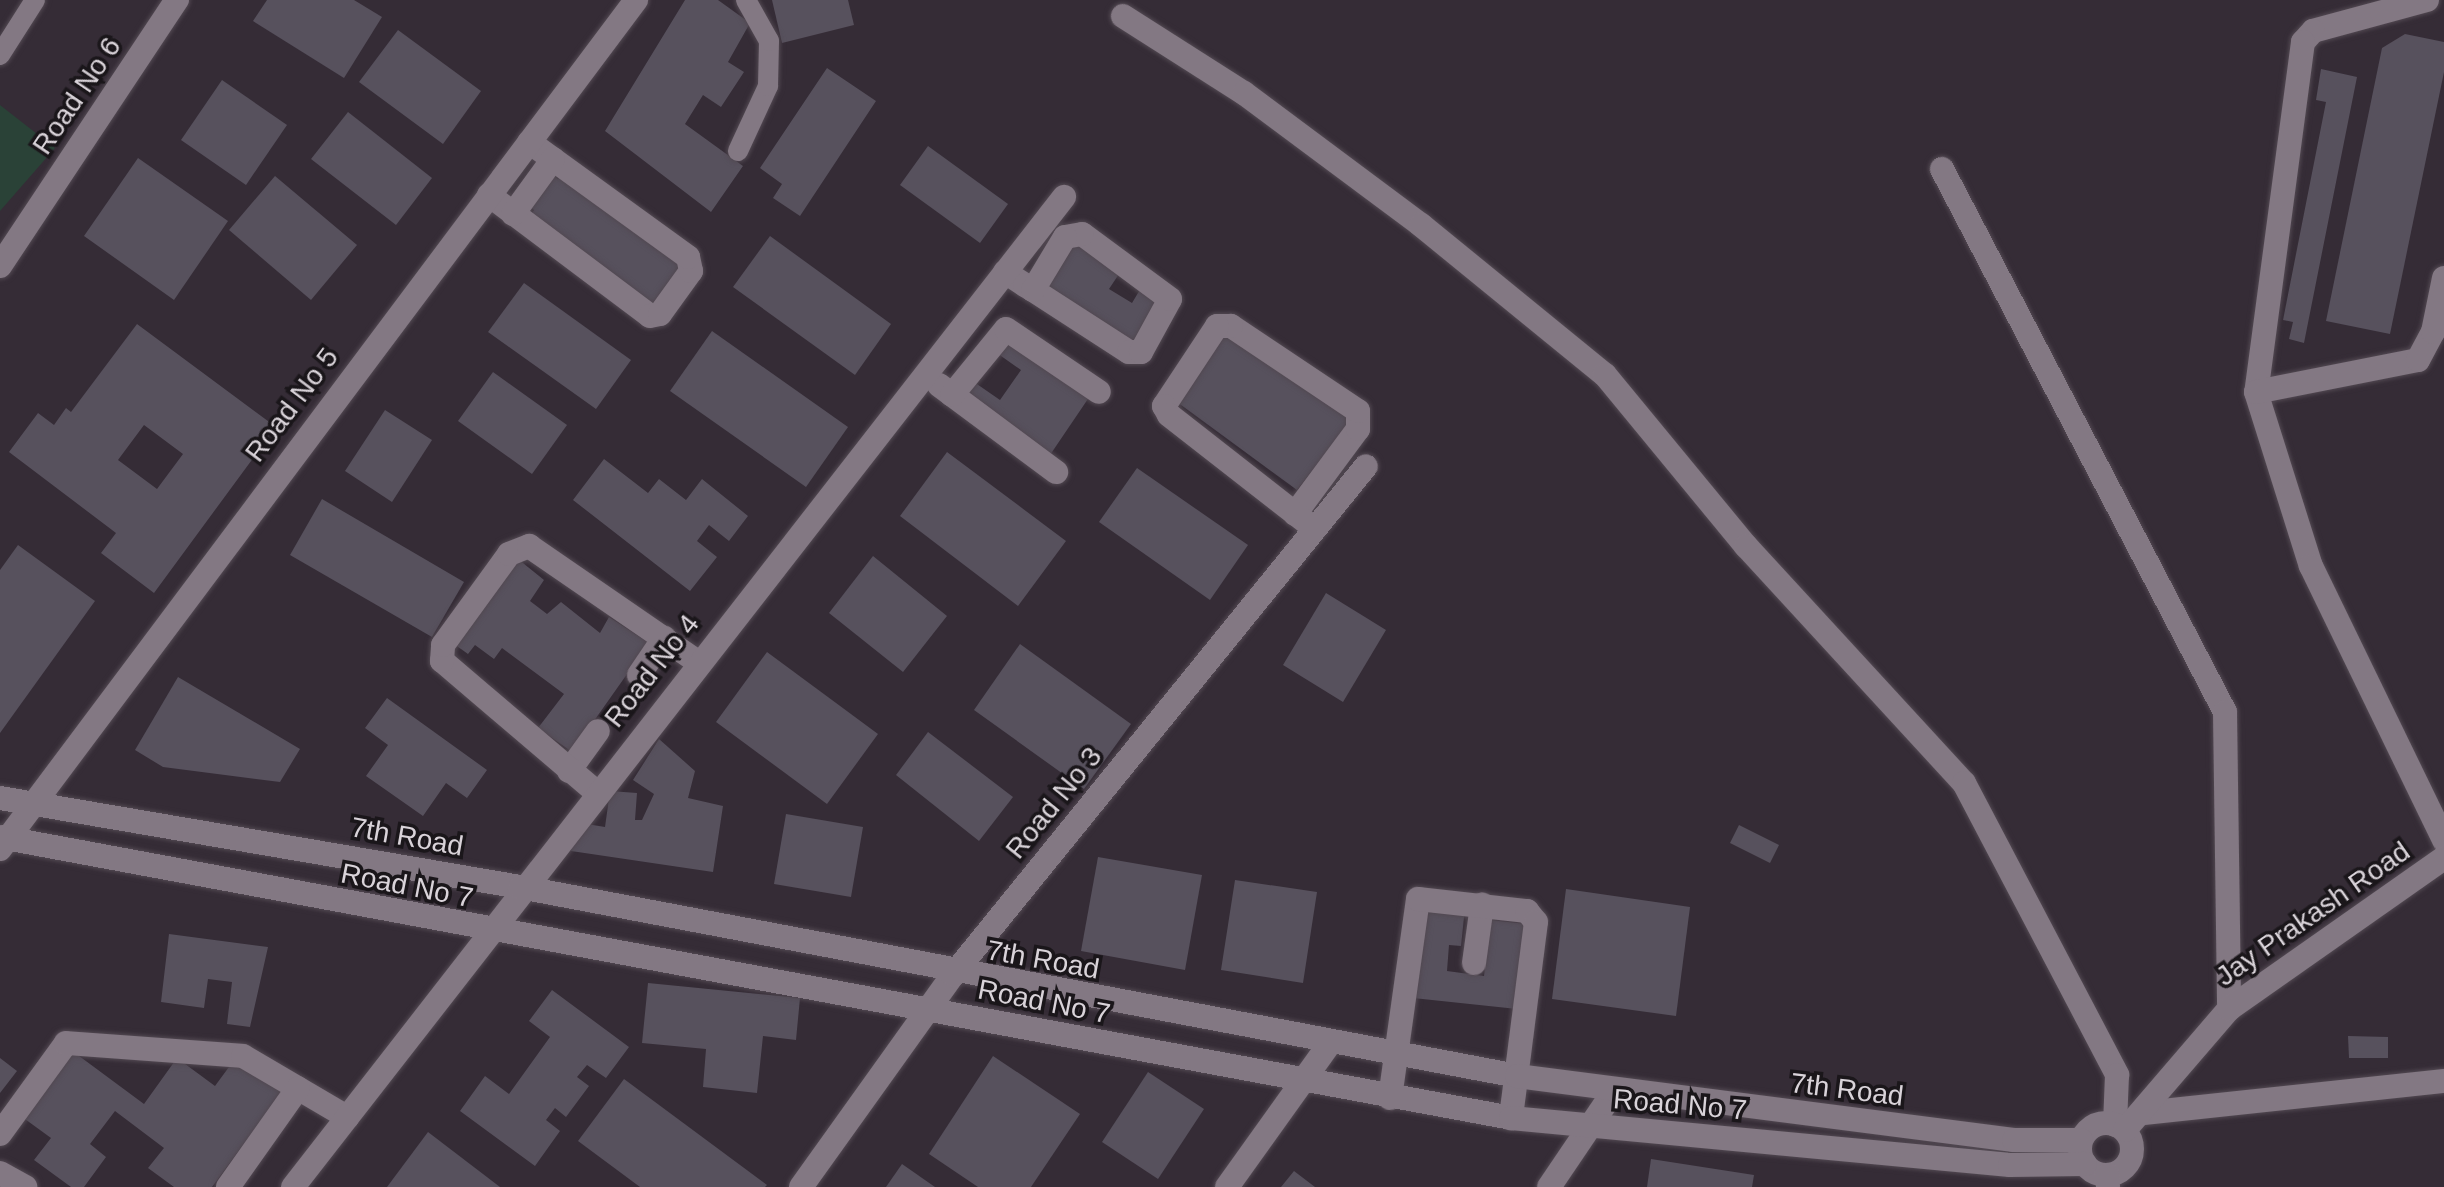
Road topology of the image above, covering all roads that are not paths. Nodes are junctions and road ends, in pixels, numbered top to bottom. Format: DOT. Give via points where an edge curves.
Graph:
graph roads {
  1 [pos="35,0"];
  2 [pos="177,0"];
  3 [pos="636,0"];
  4 [pos="746,0"];
  5 [pos="2427,0"];
  6 [pos="1123,16"];
  7 [pos="0,55"];
  8 [pos="529,142"];
  9 [pos="738,151"];
  10 [pos="553,159"];
  11 [pos="1942,169"];
  12 [pos="489,195"];
  13 [pos="1064,197"];
  14 [pos="513,214"];
  15 [pos="0,266"];
  16 [pos="1005,272"];
  17 [pos="2444,278"];
  18 [pos="1033,290"];
  19 [pos="925,374"];
  20 [pos="1099,392"];
  21 [pos="2256,392"];
  22 [pos="952,395"];
  23 [pos="1366,466"];
  24 [pos="1056,472"];
  25 [pos="1295,514"];
  26 [pos="1315,529"];
  27 [pos="664,638"];
  28 [pos="698,662"];
  29 [pos="639,675"];
  30 [pos="598,731"];
  31 [pos="569,771"];
  32 [pos="595,791"];
  33 [pos="0,798"];
  34 [pos="29,803"];
  35 [pos="2444,840"];
  36 [pos="3,842"];
  37 [pos="2444,858"];
  38 [pos="520,887"];
  39 [pos="1482,905"];
  40 [pos="488,933"];
  41 [pos="1474,963"];
  42 [pos="953,975"];
  43 [pos="2229,1009"];
  44 [pos="926,1010"];
  45 [pos="1331,1042"];
  46 [pos="1397,1053"];
  47 [pos="1517,1076"];
  48 [pos="2444,1081"];
  49 [pos="1305,1083"];
  50 [pos="298,1088"];
  51 [pos="1614,1091"];
  52 [pos="1390,1098"];
  53 [pos="2144,1113"];
  54 [pos="347,1117"];
  55 [pos="1511,1118"];
  56 [pos="1589,1127"];
  57 [pos="2120,1128"];
  58 [pos="0,1134"];
  59 [pos="2083,1152"];
  60 [pos="0,1173"];
  61 [pos="2108,1181"];
  62 [pos="25,1187"];
  63 [pos="228,1187"];
  64 [pos="293,1187"];
  65 [pos="801,1187"];
  66 [pos="1227,1187"];
  67 [pos="1549,1187"];
  1 -- 7 [label="lane"];
  2 -- 15 [label="street, Road No 6"];
  3 -- 8 [label="street, Road No 5"];
  4 -- 9 [label="lane" via="769,41 768,86"];
  5 -- 21 [label="street" via="2313,31 2303,42"];
  6 -- 57 [label="street" via="1244,93 1409,216 1605,375 1746,546 1964,783 2117,1075"];
  8 -- 10 [label="street"];
  8 -- 12 [label="street, Road No 5"];
  10 -- 14 [label="street"];
  10 -- 14 [label="street" via="688,257 691,271 660,314 650,316"];
  11 -- 43 [label="street" via="2225,712"];
  12 -- 14 [label="street"];
  12 -- 34 [label="street, Road No 5"];
  13 -- 16 [label="street, Road No 4"];
  16 -- 18 [label="street"];
  16 -- 19 [label="street, Road No 4"];
  17 -- 21 [label="street" via="2433,332 2418,360"];
  18 -- 18 [label="street" via="1129,352 1141,352 1170,299 1082,234 1065,237"];
  19 -- 22 [label="street"];
  19 -- 28 [label="street, Road No 4"];
  20 -- 22 [label="street" via="1006,329 988,368"];
  21 -- 35 [label="street" via="2311,566"];
  22 -- 24 [label="street"];
  23 -- 26 [label="street, Road No 3"];
  25 -- 25 [label="street" via="1164,406 1217,326 1231,326 1358,411 1358,429"];
  25 -- 26 [label="street"];
  26 -- 42 [label="street, Road No 3"];
  27 -- 28 [label="street"];
  27 -- 29 [label="street"];
  27 -- 31 [label="street" via="529,546 509,554 451,633 441,653 448,671"];
  28 -- 32 [label="street, Road No 4"];
  30 -- 31 [label="street"];
  31 -- 32 [label="street"];
  32 -- 38 [label="street, Road No 4"];
  33 -- 34 [label="street, 7th Road"];
  34 -- 36 [label="street, Road No 5"];
  34 -- 38 [label="street, 7th Road"];
  36 -- 40 [label="street, Road No 7"];
  37 -- 43 [label="street, Jay Prakash Road"];
  38 -- 40 [label="street, Road No 4"];
  38 -- 42 [label="street, 7th Road"];
  39 -- 41 [label="street"];
  39 -- 46 [label="street" via="1425,898 1414,906"];
  39 -- 47 [label="street" via="1527,911 1536,922"];
  40 -- 44 [label="street, Road No 7"];
  40 -- 54 [label="street, Road No 4"];
  42 -- 44 [label="street, Road No 3"];
  42 -- 45 [label="street, 7th Road"];
  43 -- 53 [label="street, Jay Prakash Road"];
  44 -- 49 [label="street, Road No 7"];
  44 -- 65 [label="street, Road No 3"];
  45 -- 46 [label="street, 7th Road"];
  45 -- 49 [label="street"];
  46 -- 47 [label="street, 7th Road"];
  46 -- 52 [label="street"];
  47 -- 51 [label="street, 7th Road"];
  47 -- 55 [label="street"];
  48 -- 53 [label="street"];
  49 -- 52 [label="street, Road No 7"];
  49 -- 66 [label="street"];
  50 -- 54 [label="street"];
  50 -- 58 [label="street" via="239,1055 66,1043"];
  50 -- 63 [label="street"];
  51 -- 56 [label="street"];
  51 -- 59 [label="street, 7th Road"];
  52 -- 55 [label="street, Road No 7"];
  53 -- 57 [label="street, Jay Prakash Road"];
  54 -- 64 [label="street, Road No 4"];
  55 -- 56 [label="street, Road No 7"];
  56 -- 59 [label="street, Road No 7" via="2010,1165"];
  56 -- 67 [label="street"];
  57 -- 59 [label="street, Jay Prakash Road" via="2091,1127"];
  57 -- 61 [label="street" via="2128,1161"];
  59 -- 61 [label="street"];
  60 -- 62 [label="street"];
}
